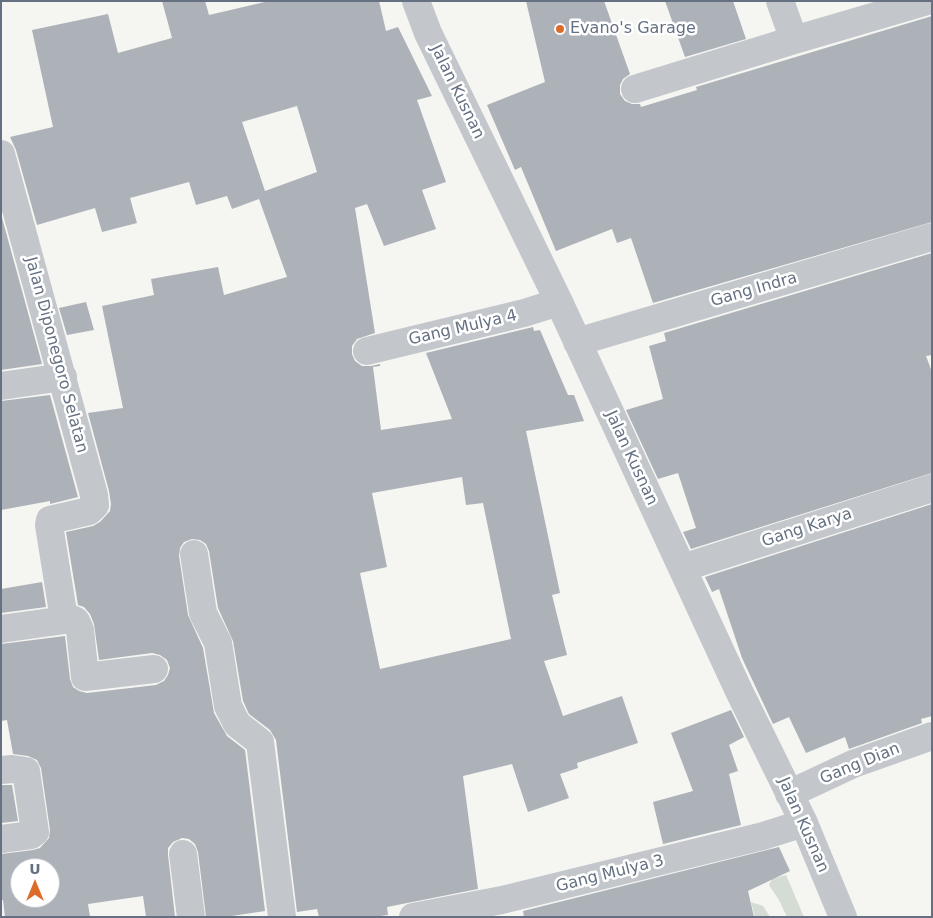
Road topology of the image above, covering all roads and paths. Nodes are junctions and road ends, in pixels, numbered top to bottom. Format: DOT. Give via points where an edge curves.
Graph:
graph roads {
  1 [pos="416,1"];
  2 [pos="780,1"];
  3 [pos="927,1"];
  4 [pos="794,40"];
  5 [pos="635,89"];
  6 [pos="1,154"];
  7 [pos="932,237"];
  8 [pos="559,302"];
  9 [pos="576,342"];
  10 [pos="366,350"];
  11 [pos="63,377"];
  12 [pos="1,386"];
  13 [pos="932,488"];
  14 [pos="194,554"];
  15 [pos="682,568"];
  16 [pos="64,620"];
  17 [pos="1,630"];
  18 [pos="154,670"];
  19 [pos="932,736"];
  20 [pos="1,770"];
  21 [pos="790,794"];
  22 [pos="785,829"];
  23 [pos="1,839"];
  24 [pos="183,854"];
  25 [pos="191,917"];
  26 [pos="282,917"];
  27 [pos="413,917"];
  28 [pos="842,917"];
  1 -- 8 [label="street, Jalan Kusnan" via="428,33"];
  2 -- 4 [label="street"];
  3 -- 4 [label="street"];
  4 -- 5 [label="street"];
  6 -- 11 [label="street, Jalan Diponegoro Selatan"];
  7 -- 9 [label="street, Gang Indra"];
  8 -- 9 [label="street, Jalan Kusnan"];
  8 -- 10 [label="street, Gang Mulya 4"];
  9 -- 15 [label="street, Jalan Kusnan"];
  11 -- 12 [label="street"];
  11 -- 16 [label="street, Jalan Diponegoro Selatan" via="95,505 89,511 50,520"];
  13 -- 15 [label="street, Gang Karya"];
  14 -- 26 [label="street" via="203,613 218,643 228,706 238,724 260,742"];
  15 -- 21 [label="street, Jalan Kusnan"];
  16 -- 17 [label="street"];
  16 -- 18 [label="street" via="76,621 80,630 85,677"];
  19 -- 21 [label="street, Gang Dian" via="853,764"];
  20 -- 23 [label="street" via="26,771 35,832"];
  21 -- 22 [label="street, Jalan Kusnan"];
  22 -- 27 [label="street, Gang Mulya 3" via="502,900"];
  22 -- 28 [label="street, Jalan Kusnan"];
  24 -- 25 [label="street"];
}
